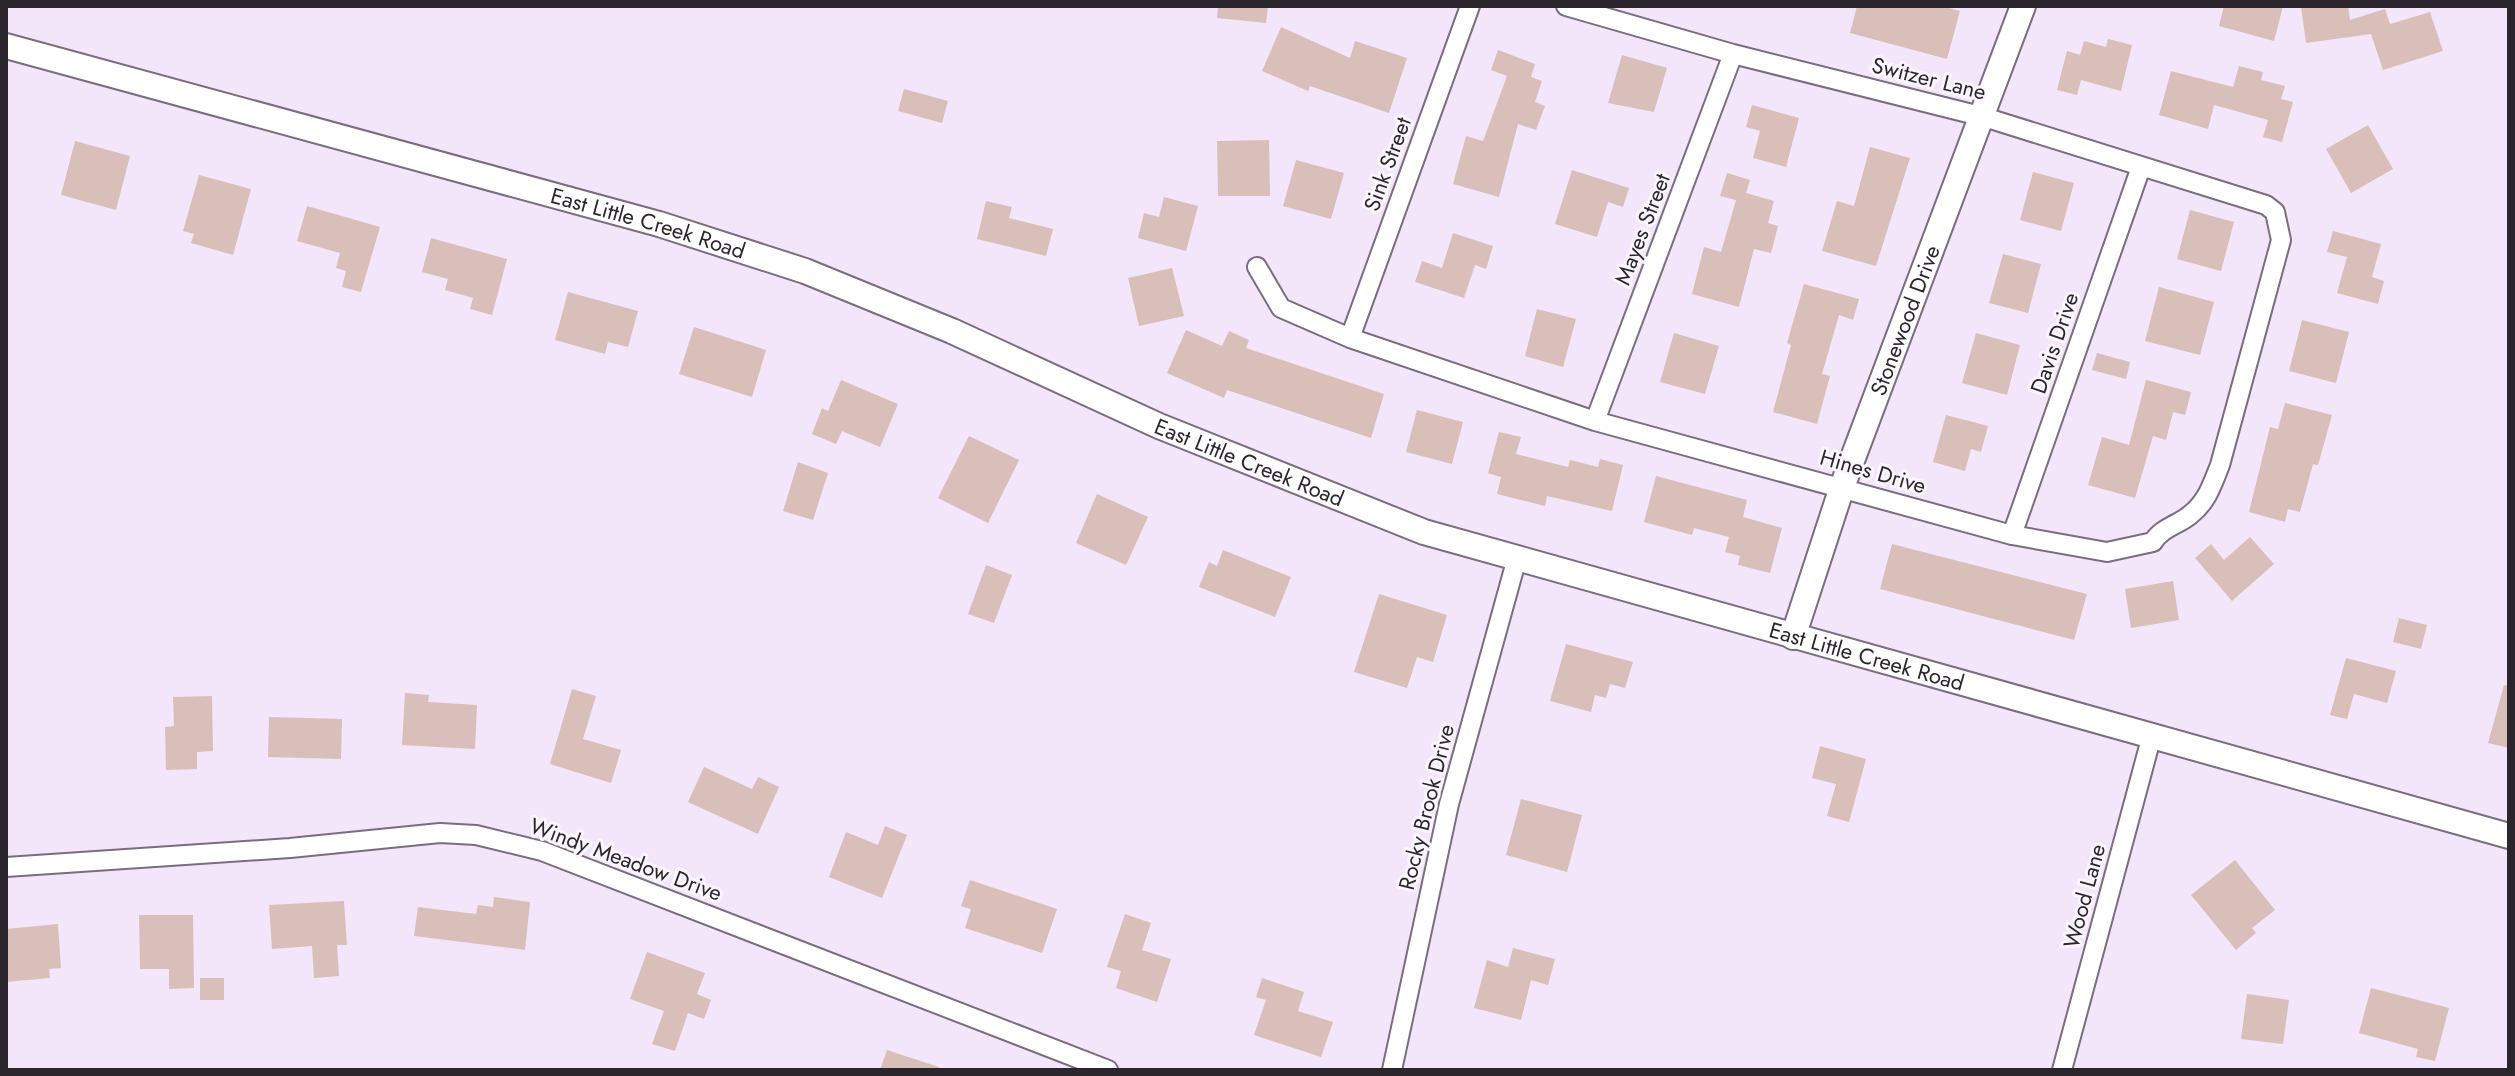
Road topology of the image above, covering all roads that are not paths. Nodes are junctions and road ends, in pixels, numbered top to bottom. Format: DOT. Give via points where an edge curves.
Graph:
graph roads {
  1 [pos="1470,6"];
  2 [pos="1566,6"];
  3 [pos="2023,6"];
  4 [pos="6,46"];
  5 [pos="1733,54"];
  6 [pos="1984,117"];
  7 [pos="2141,167"];
  8 [pos="2275,212"];
  9 [pos="1257,267"];
  10 [pos="1350,338"];
  11 [pos="1595,421"];
  12 [pos="1842,487"];
  13 [pos="2012,535"];
  14 [pos="1517,558"];
  15 [pos="1793,637"];
  16 [pos="2152,735"];
  17 [pos="2509,836"];
  18 [pos="6,867"];
  19 [pos="1108,1070"];
  20 [pos="1392,1070"];
  21 [pos="2062,1070"];
  1 -- 10 [label="street, Sink Street"];
  2 -- 5 [label="street, Switzer Lane"];
  3 -- 6 [label="street, Stonewood Drive"];
  4 -- 14 [label="street, East Little Creek Road" via="659,224 805,271 1275,475 1424,532"];
  5 -- 6 [label="street, Switzer Lane"];
  5 -- 11 [label="street, Mayes Street"];
  6 -- 7 [label="street, Switzer Lane"];
  6 -- 12 [label="street, Stonewood Drive"];
  7 -- 8 [label="street, Switzer Lane"];
  7 -- 13 [label="street, Davis Drive"];
  8 -- 13 [label="street, Hines Drive" via="2281,240 2207,499 2153,542 2107,552"];
  9 -- 10 [label="street, Hines Drive" via="1281,308"];
  10 -- 11 [label="street, Hines Drive"];
  11 -- 12 [label="street, Hines Drive"];
  12 -- 13 [label="street, Hines Drive"];
  12 -- 15 [label="street, Stonewood Drive"];
  14 -- 15 [label="street, East Little Creek Road"];
  14 -- 20 [label="street, Rocky Brook Drive" via="1449,804"];
  15 -- 16 [label="street, East Little Creek Road"];
  16 -- 17 [label="street, East Little Creek Road"];
  16 -- 21 [label="street, Wood Lane"];
  18 -- 19 [label="street, Windy Meadow Drive" via="440,833 476,835 542,851"];
}
